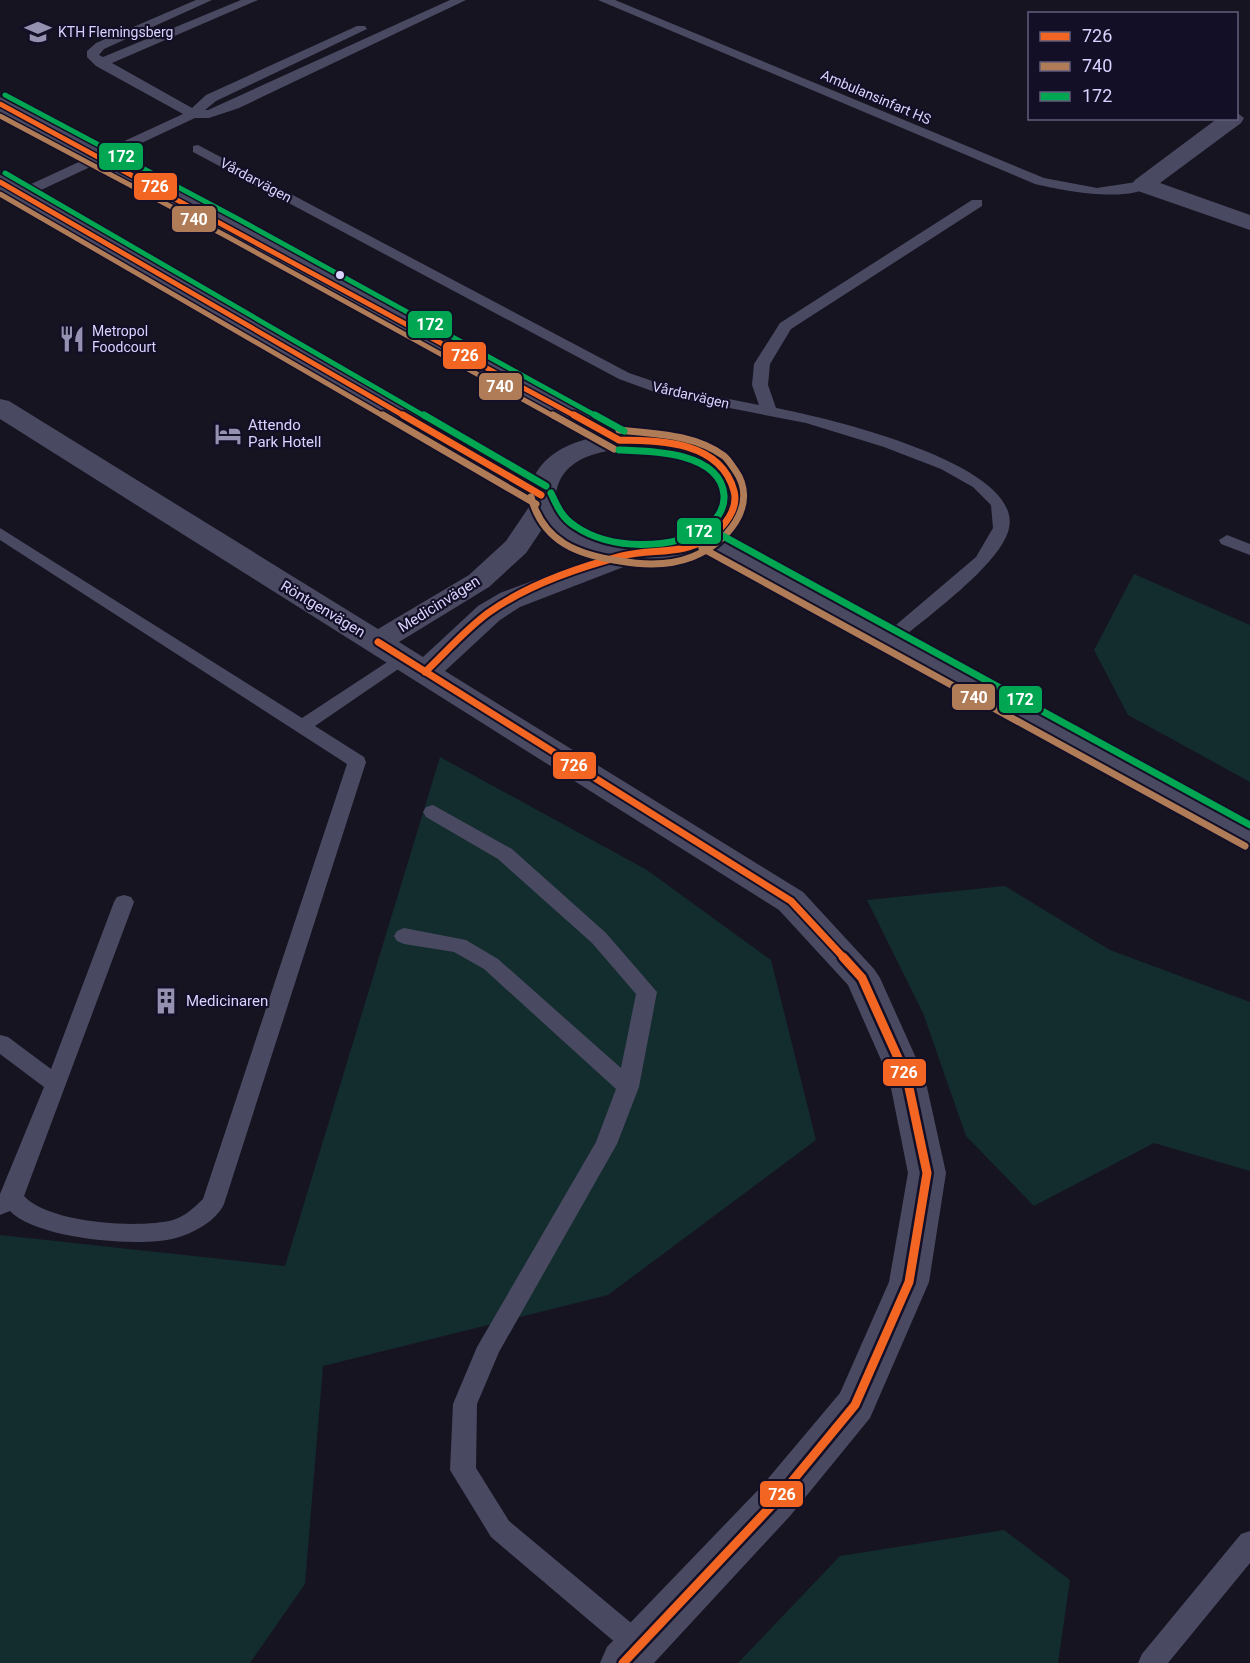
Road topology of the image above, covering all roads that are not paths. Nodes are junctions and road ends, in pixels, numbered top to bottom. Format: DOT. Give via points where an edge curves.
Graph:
graph roads {
  1 [pos="206,0"];
  2 [pos="252,0"];
  3 [pos="460,0"];
  4 [pos="604,0"];
  5 [pos="361,29"];
  6 [pos="100,63"];
  7 [pos="0,104"];
  8 [pos="193,114"];
  9 [pos="1231,120"];
  10 [pos="198,149"];
  11 [pos="99,158"];
  12 [pos="1143,185"];
  13 [pos="10,188"];
  14 [pos="977,202"];
  15 [pos="1250,223"];
  16 [pos="0,407"];
  17 [pos="769,411"];
  18 [pos="0,422"];
  19 [pos="37,429"];
  20 [pos="619,440"];
  21 [pos="542,501"];
  22 [pos="0,534"];
  23 [pos="707,538"];
  24 [pos="1227,540"];
  25 [pos="1250,550"];
  26 [pos="629,555"];
  27 [pos="889,640"];
  28 [pos="378,642"];
  29 [pos="414,666"];
  30 [pos="301,727"];
  31 [pos="433,812"];
  32 [pos="1250,837"];
  33 [pos="124,902"];
  34 [pos="404,936"];
  35 [pos="0,1043"];
  36 [pos="56,1084"];
  37 [pos="628,1087"];
  38 [pos="6,1202"];
  39 [pos="1250,1543"];
  40 [pos="631,1655"];
  41 [pos="1151,1663"];
  1 -- 6 [label="lane" via="100,46 93,51 93,57"];
  2 -- 6 [label="lane"];
  3 -- 8 [label="lane" via="234,105 209,114"];
  4 -- 12 [label="lane, Ambulansinfart HS" via="1040,181 1097,192"];
  5 -- 8 [label="lane" via="211,98"];
  6 -- 8 [label="lane"];
  7 -- 11 [label="street"];
  8 -- 11 [label="lane"];
  9 -- 12 [label="street"];
  10 -- 17 [label="lane, Vårdarvägen" via="624,376 669,392"];
  11 -- 13 [label="lane"];
  11 -- 20 [label="street"];
  12 -- 15 [label="street"];
  13 -- 21 [label="street"];
  14 -- 17 [label="lane" via="785,326 762,364 760,386"];
  16 -- 19 [label="street, Röntgenvägen"];
  17 -- 27 [label="lane, Vårdarvägen" via="890,444 947,466 979,484 999,504 1001,528 983,560"];
  18 -- 19 [label="street, Röntgenvägen"];
  19 -- 28 [label="street, Röntgenvägen"];
  20 -- 21 [label="street" via="584,449 556,466 545,480"];
  20 -- 23 [label="street" via="672,442 716,461 729,476 735,492 734,509 724,525"];
  21 -- 26 [label="street" via="553,524 572,539 599,550"];
  21 -- 28 [label="street, Medicinvägen" via="516,547 479,581"];
  22 -- 30 [label="lane"];
  23 -- 26 [label="street" via="657,554"];
  23 -- 27 [label="street"];
  24 -- 25 [label="lane"];
  26 -- 29 [label="street" via="510,600"];
  27 -- 32 [label="street"];
  28 -- 29 [label="street, Röntgenvägen"];
  29 -- 30 [label="lane"];
  29 -- 40 [label="street, Röntgenvägen" via="791,901 862,978 907,1078 927,1173 909,1282 855,1405 776,1502"];
  30 -- 38 [label="lane" via="357,762 213,1204 196,1220 182,1226 142,1233 68,1226"];
  31 -- 37 [label="lane" via="505,854 599,938 647,992"];
  33 -- 36 [label="lane"];
  34 -- 37 [label="lane" via="459,945 491,964"];
  35 -- 36 [label="lane"];
  36 -- 38 [label="lane"];
  37 -- 40 [label="lane" via="606,1144 489,1347 465,1404 463,1470 500,1529"];
  39 -- 41 [label="lane"];
}
